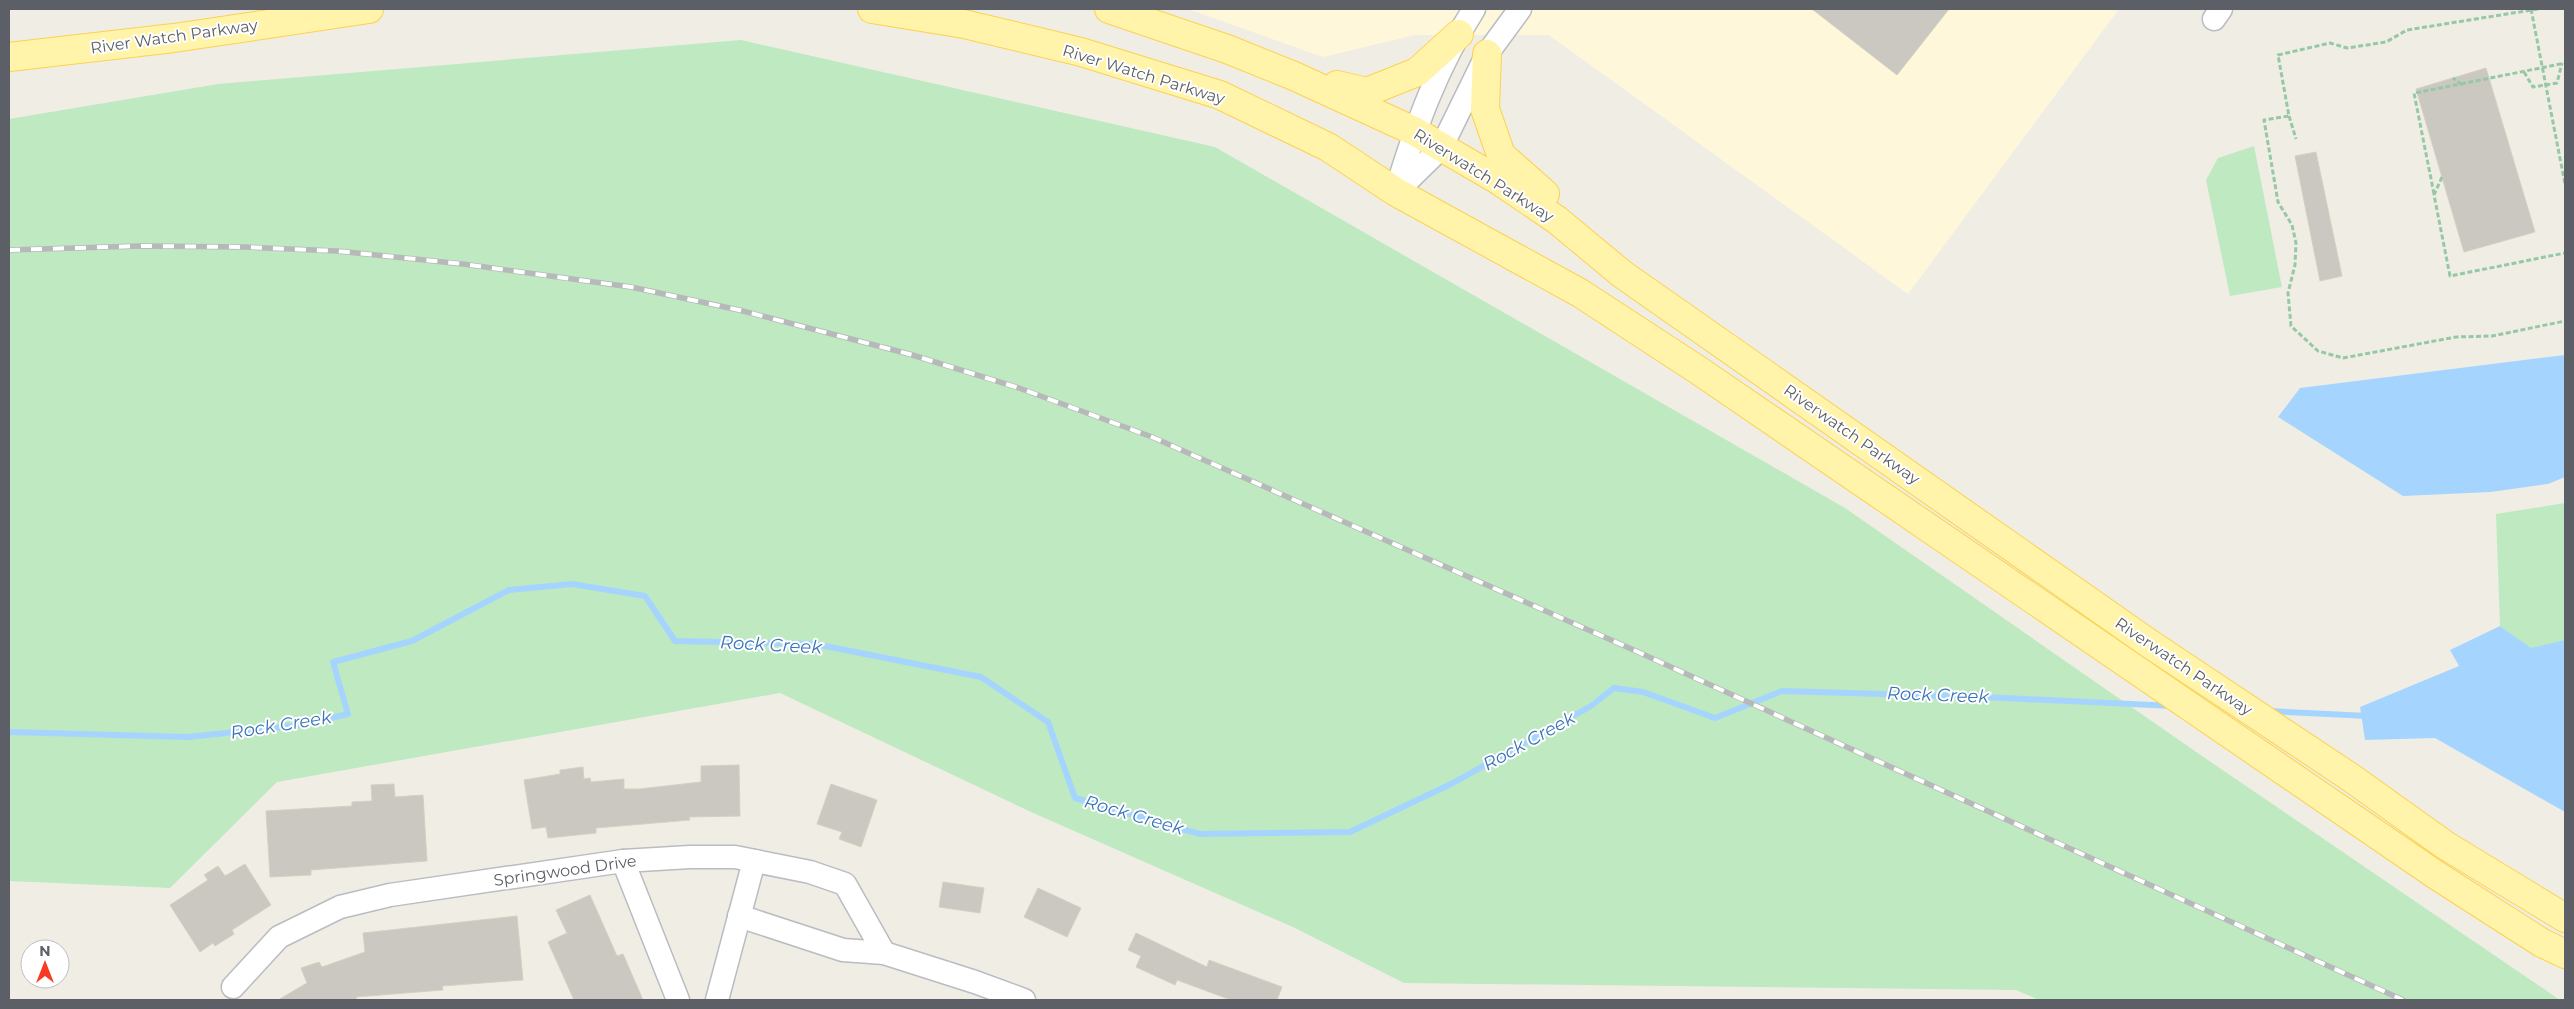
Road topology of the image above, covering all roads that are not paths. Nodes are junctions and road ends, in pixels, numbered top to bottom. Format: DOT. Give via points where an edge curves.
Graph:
graph roads {
  1 [pos="369,9"];
  2 [pos="872,9"];
  3 [pos="1110,9"];
  4 [pos="1474,9"];
  5 [pos="1520,9"];
  6 [pos="1459,34"];
  7 [pos="1487,54"];
  8 [pos="9,57"];
  9 [pos="1294,76"];
  10 [pos="1414,131"];
  11 [pos="1441,148"];
  12 [pos="1396,192"];
  13 [pos="1730,347"];
  14 [pos="623,861"];
  15 [pos="754,861"];
  16 [pos="739,916"];
  17 [pos="2565,918"];
  18 [pos="884,953"];
  19 [pos="2565,954"];
  20 [pos="233,987"];
  21 [pos="678,1000"];
  22 [pos="717,1000"];
  23 [pos="1024,1000"];
  1 -- 8 [label="main road, River Watch Parkway" via="174,38"];
  2 -- 12 [label="main road, River Watch Parkway" via="964,24 1081,52 1220,95 1328,147"];
  3 -- 9 [label="main road, Riverwatch Parkway"];
  4 -- 6 [label="street"];
  5 -- 7 [label="street"];
  6 -- 9 [label="main road" via="1417,72 1367,92"];
  6 -- 10 [label="street"];
  7 -- 11 [label="street"];
  7 -- 13 [label="main road" via="1484,109 1501,155 1543,192 1662,280"];
  9 -- 10 [label="main road, Riverwatch Parkway"];
  10 -- 11 [label="main road, Riverwatch Parkway"];
  10 -- 12 [label="street"];
  11 -- 12 [label="street"];
  11 -- 13 [label="main road, Riverwatch Parkway" via="1498,180 1549,215 1622,274"];
  12 -- 19 [label="main road, Riverwatch Parkway" via="1580,293 1698,370 2436,875"];
  13 -- 17 [label="main road, Riverwatch Parkway" via="2150,644 2445,844"];
  14 -- 15 [label="street, Springwood Drive" via="690,857 735,857"];
  14 -- 20 [label="street, Springwood Drive" via="390,895 340,907 279,937"];
  14 -- 21 [label="street"];
  15 -- 16 [label="street"];
  15 -- 18 [label="street, Springwood Drive" via="810,872 845,884"];
  16 -- 18 [label="street" via="843,950"];
  16 -- 22 [label="street"];
  18 -- 23 [label="street"];
}
